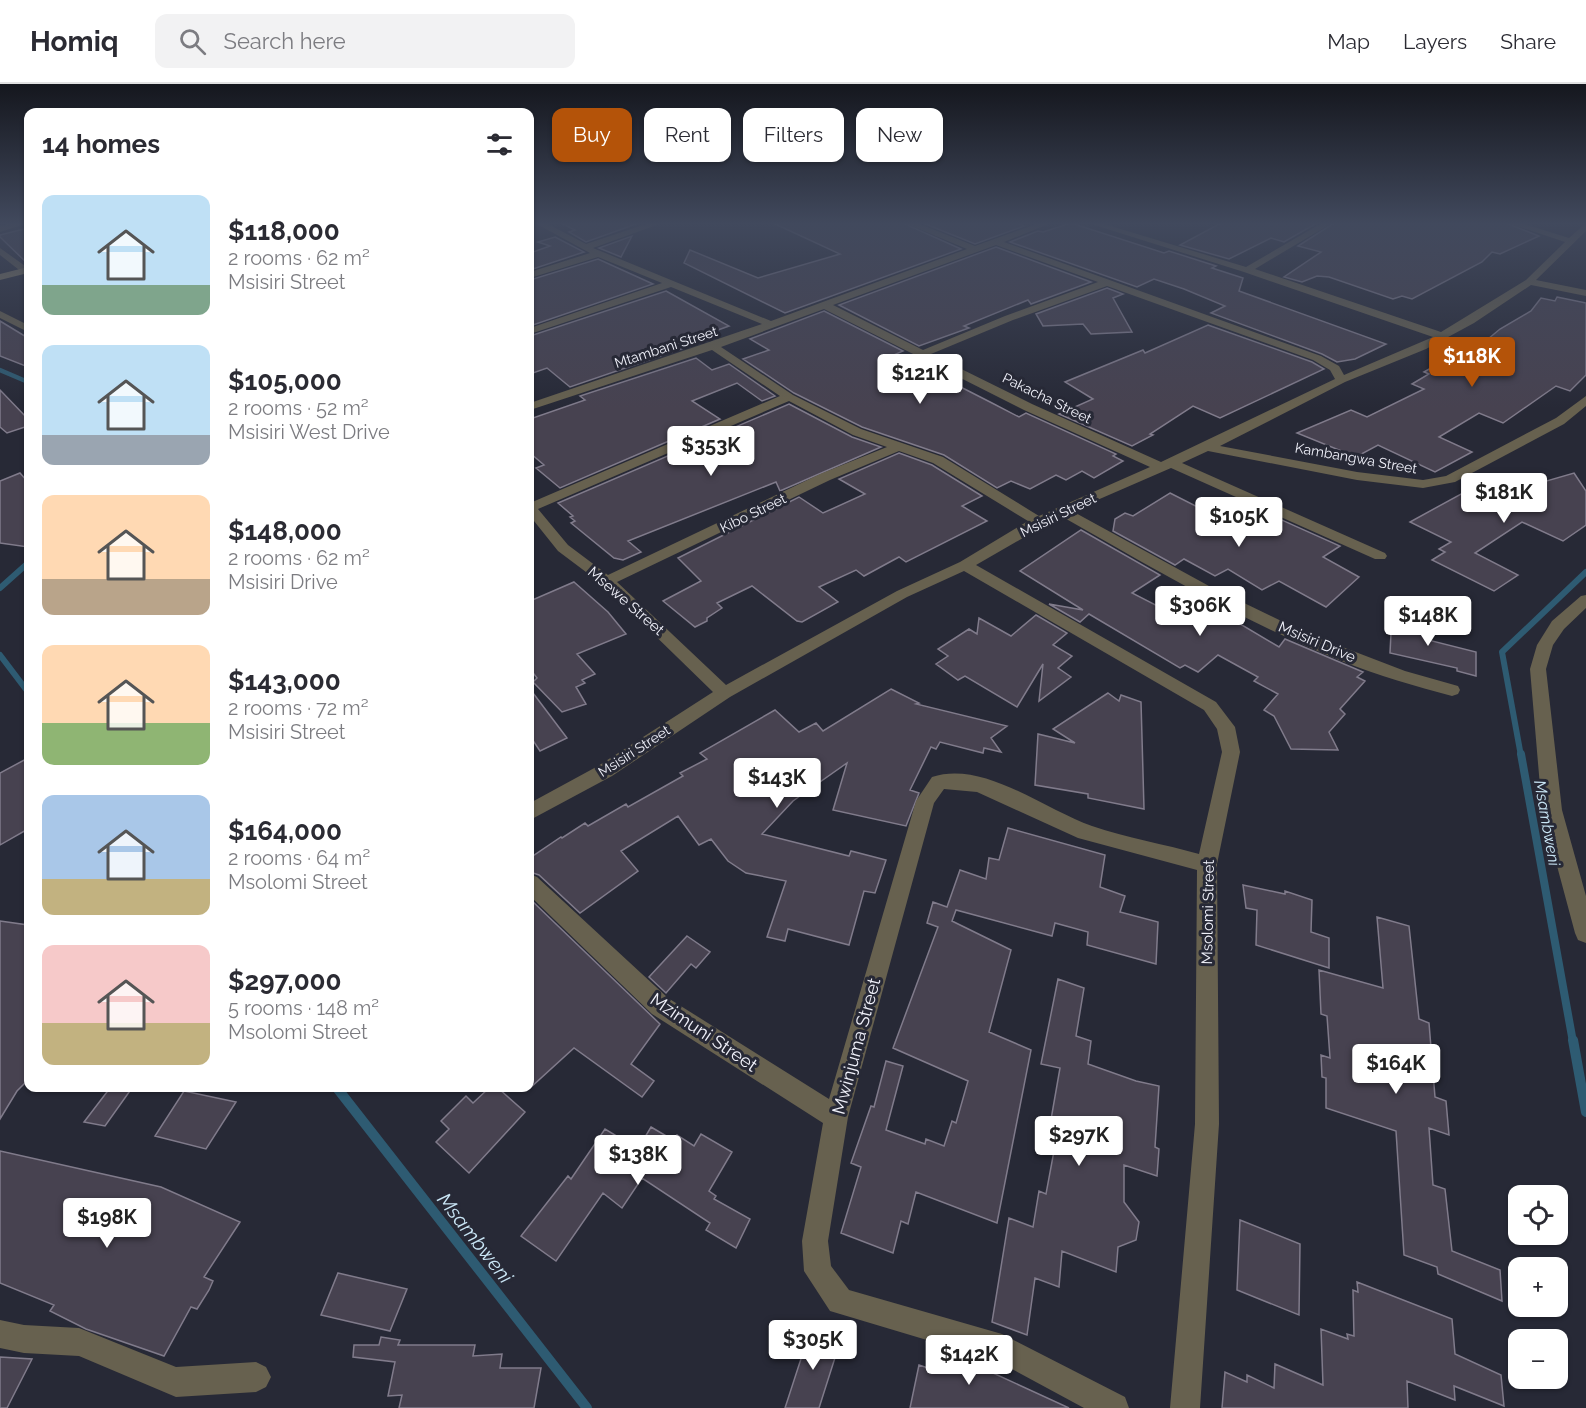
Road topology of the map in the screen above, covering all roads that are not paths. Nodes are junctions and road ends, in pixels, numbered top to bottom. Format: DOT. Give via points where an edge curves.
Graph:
graph roads {
  1 [pos="668,285"];
  2 [pos="677,285"];
  3 [pos="880,285"];
  4 [pos="1100,285"];
  5 [pos="1116,285"];
  6 [pos="1290,285"];
  7 [pos="1525,285"];
  8 [pos="1543,285"];
  9 [pos="1586,293"];
  10 [pos="824,305"];
  11 [pos="0,314"];
  12 [pos="770,324"];
  13 [pos="24,327"];
  14 [pos="534,330"];
  15 [pos="1441,336"];
  16 [pos="713,346"];
  17 [pos="923,354"];
  18 [pos="1341,380"];
  19 [pos="789,397"];
  20 [pos="1586,400"];
  21 [pos="534,406"];
  22 [pos="899,446"];
  23 [pos="1207,447"];
  24 [pos="1166,465"];
  25 [pos="534,506"];
  26 [pos="1062,511"];
  27 [pos="534,513"];
  28 [pos="1038,521"];
  29 [pos="1380,556"];
  30 [pos="965,565"];
  31 [pos="607,581"];
  32 [pos="1586,600"];
  33 [pos="1452,690"];
  34 [pos="724,693"];
  35 [pos="534,811"];
  36 [pos="1207,864"];
  37 [pos="534,888"];
  38 [pos="1586,933"];
  39 [pos="836,1117"];
  40 [pos="0,1334"];
  41 [pos="256,1377"];
  42 [pos="1114,1408"];
  43 [pos="1185,1408"];
  1 -- 14 [label="street"];
  2 -- 12 [label="street"];
  3 -- 10 [label="street, Mtambani Street"];
  4 -- 17 [label="street"];
  5 -- 18 [label="street" via="1317,358 1335,368"];
  6 -- 15 [label="street"];
  7 -- 15 [label="street, Msisiri Street"];
  8 -- 9 [label="street"];
  10 -- 12 [label="street, Mtambani Street"];
  10 -- 17 [label="street, Pakacha Street"];
  11 -- 13 [label="street"];
  12 -- 16 [label="street, Mtambani Street"];
  15 -- 18 [label="street, Msisiri Street"];
  16 -- 19 [label="street"];
  16 -- 21 [label="street, Mtambani Street"];
  17 -- 24 [label="street, Pakacha Street" via="1028,407"];
  18 -- 23 [label="street, Msisiri Street"];
  19 -- 22 [label="street" via="857,432"];
  19 -- 25 [label="street"];
  20 -- 23 [label="street, Kambangwa Street" via="1560,421 1450,479 1423,484 1357,476"];
  22 -- 28 [label="street" via="938,460"];
  22 -- 31 [label="street, Kibo Street"];
  23 -- 24 [label="street, Msisiri Street"];
  24 -- 26 [label="street, Msisiri Street"];
  24 -- 29 [label="street, Pakacha Street"];
  26 -- 28 [label="street, Msisiri Street"];
  26 -- 33 [label="street, Msisiri Drive" via="1214,594 1320,646 1414,681"];
  27 -- 31 [label="street, Msewe Street" via="563,548"];
  28 -- 30 [label="street, Msisiri Street"];
  30 -- 34 [label="street, Msisiri Street" via="902,594"];
  30 -- 36 [label="street, Msolomi Street" via="1210,706 1226,727 1232,752"];
  31 -- 34 [label="street, Msewe Street"];
  32 -- 38 [label="street" via="1558,625 1545,645 1538,669 1552,810"];
  34 -- 35 [label="street, Msisiri Street" via="605,771"];
  36 -- 39 [label="street, Mwinjuma Street" via="1086,832 993,789 958,779 939,782 925,801"];
  36 -- 43 [label="street, Msolomi Street" via="1207,1125"];
  37 -- 39 [label="street, Mzimuni Street" via="660,1006"];
  39 -- 42 [label="street, Mwinjuma Street" via="815,1241 818,1271 840,1301 1002,1348"];
  40 -- 41 [label="street" via="79,1342 176,1382"];
}
